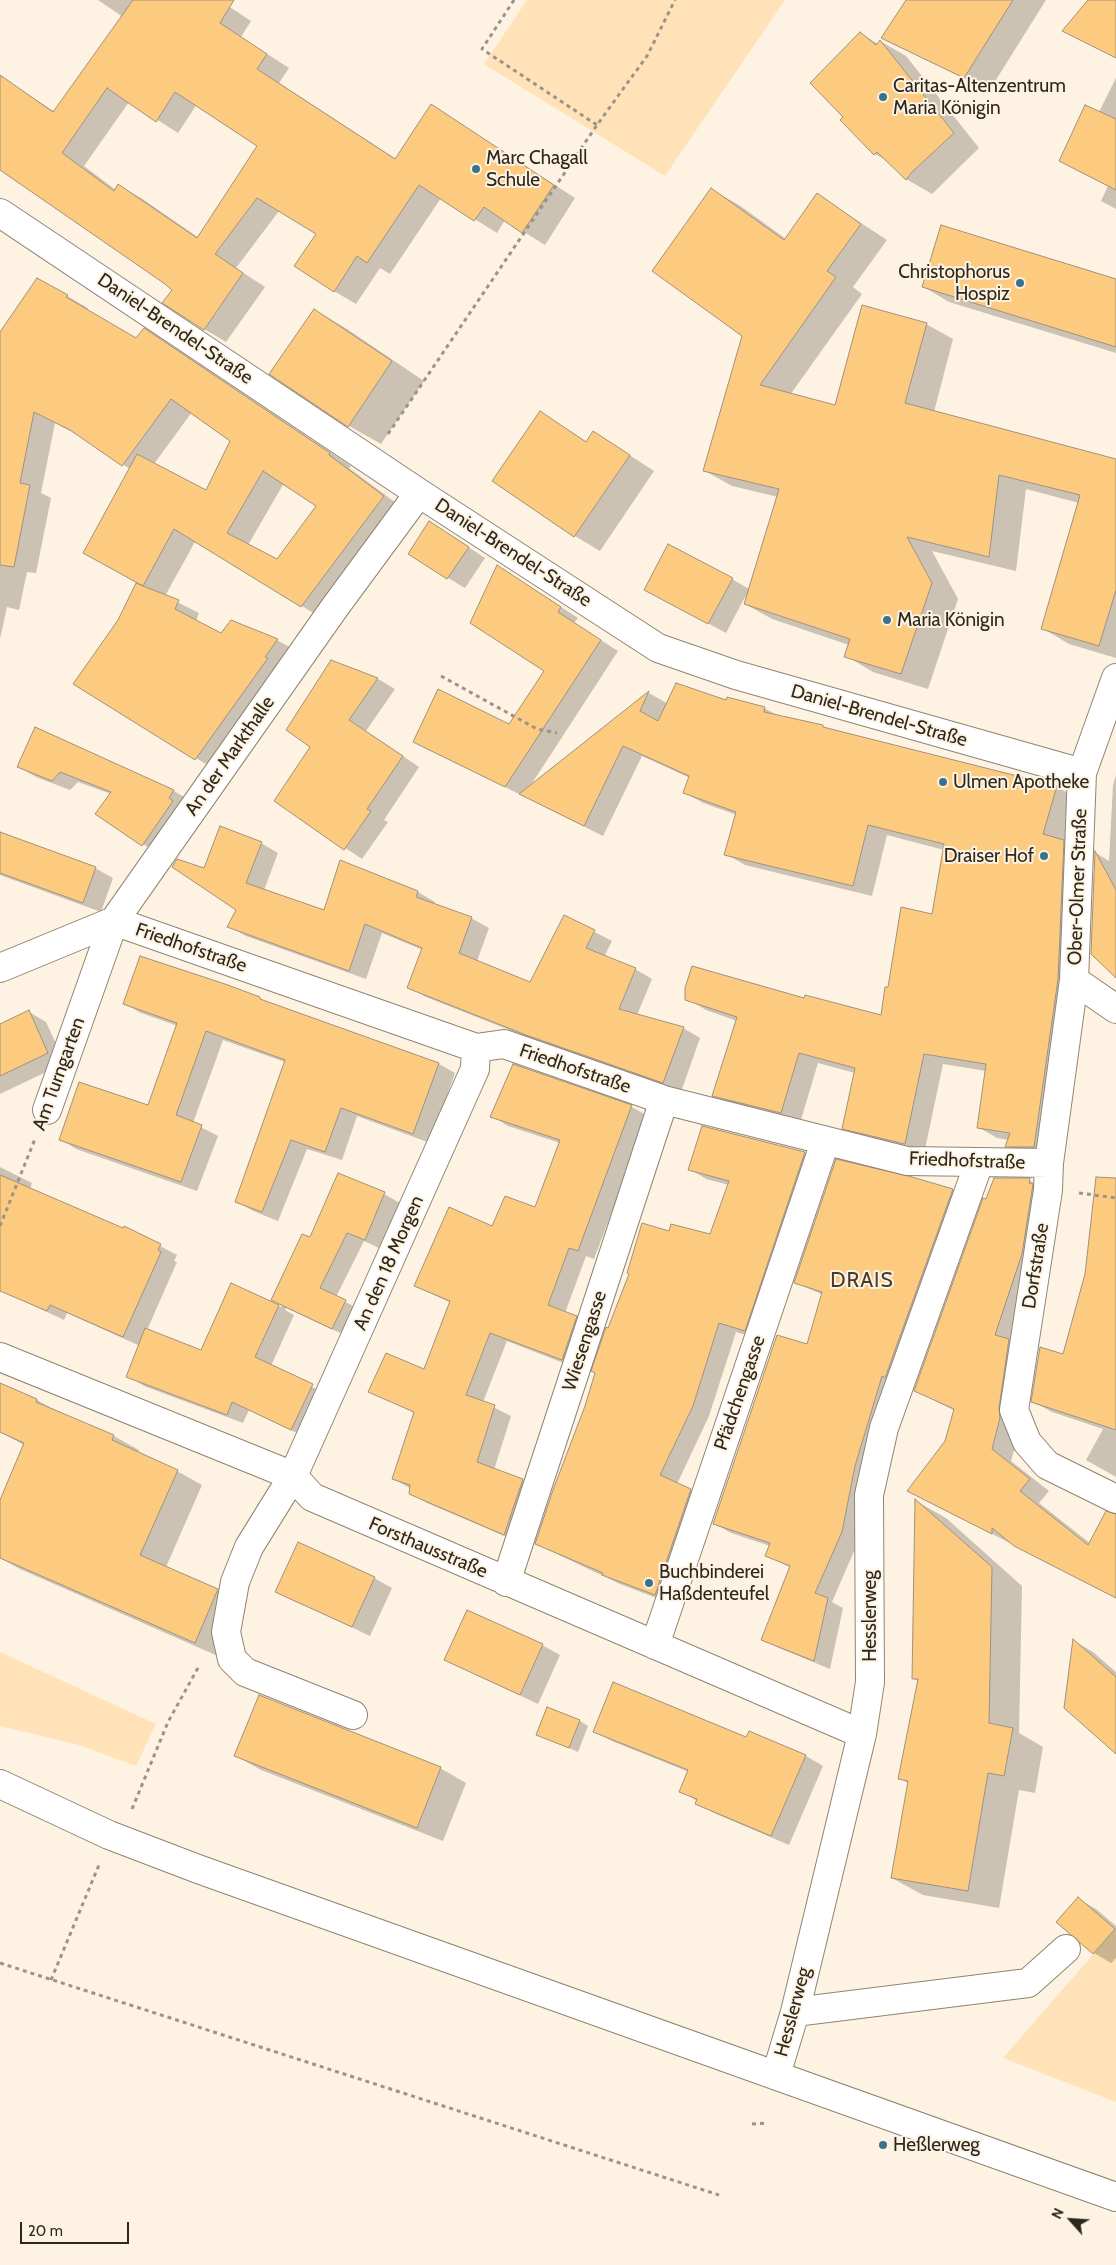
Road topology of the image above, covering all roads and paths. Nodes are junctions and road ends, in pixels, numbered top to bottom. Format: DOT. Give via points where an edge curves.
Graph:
graph roads {
  1 [pos="514,0"];
  2 [pos="675,0"];
  3 [pos="598,125"];
  4 [pos="0,213"];
  5 [pos="371,460"];
  6 [pos="419,493"];
  7 [pos="441,676"];
  8 [pos="1116,678"];
  9 [pos="558,733"];
  10 [pos="1082,774"];
  11 [pos="114,921"];
  12 [pos="0,968"];
  13 [pos="1074,980"];
  14 [pos="1116,1009"];
  15 [pos="476,1048"];
  16 [pos="664,1100"];
  17 [pos="47,1110"];
  18 [pos="825,1142"];
  19 [pos="979,1163"];
  20 [pos="1049,1163"];
  21 [pos="0,1226"];
  22 [pos="0,1357"];
  23 [pos="294,1476"];
  24 [pos="1116,1499"];
  25 [pos="506,1582"];
  26 [pos="226,1632"];
  27 [pos="655,1645"];
  28 [pos="353,1715"];
  29 [pos="862,1734"];
  30 [pos="0,1784"];
  31 [pos="120,1839"];
  32 [pos="1066,1949"];
  33 [pos="0,1962"];
  34 [pos="51,1980"];
  35 [pos="795,2012"];
  36 [pos="776,2075"];
  37 [pos="768,2123"];
  38 [pos="752,2124"];
  39 [pos="719,2195"];
  40 [pos="1116,2197"];
  1 -- 3 [label="path" via="482,49"];
  2 -- 3 [label="path" via="647,56"];
  3 -- 5 [label="path"];
  4 -- 5 [label="street, Daniel-Brendel-Straße"];
  5 -- 6 [label="street, Daniel-Brendel-Straße"];
  6 -- 10 [label="street, Daniel-Brendel-Straße" via="658,648 736,675"];
  6 -- 11 [label="street, An der Markthalle"];
  7 -- 9 [label="path" via="537,729"];
  8 -- 10 [label="street, Ober-Olmer Straße"];
  10 -- 13 [label="street, Ober-Olmer Straße"];
  11 -- 12 [label="street"];
  11 -- 15 [label="street, Friedhofstraße"];
  11 -- 17 [label="street, Am Turngarten"];
  13 -- 14 [label="street, Ober-Olmer Straße"];
  13 -- 20 [label="street, Dorfstraße"];
  15 -- 16 [label="street, Friedhofstraße" via="504,1044"];
  15 -- 23 [label="street, An den 18 Morgen" via="475,1069"];
  16 -- 18 [label="street, Friedhofstraße"];
  16 -- 25 [label="street, Wiesengasse"];
  17 -- 21 [label="path, Am Turngarten"];
  18 -- 19 [label="street, Friedhofstraße" via="907,1161"];
  18 -- 27 [label="street, Pfädchengasse"];
  19 -- 20 [label="street, Friedhofstraße"];
  19 -- 29 [label="street, Hesslerweg" via="884,1428 869,1495 870,1682"];
  20 -- 24 [label="street, Dorfstraße" via="1048,1190 1014,1410 1027,1442 1047,1465"];
  22 -- 23 [label="street, Forsthausstraße"];
  23 -- 25 [label="street, Forsthausstraße" via="312,1497"];
  23 -- 26 [label="street, An den 18 Morgen" via="249,1547 235,1582"];
  25 -- 27 [label="street, Forsthausstraße"];
  26 -- 28 [label="street" via="232,1659 245,1672"];
  26 -- 31 [label="path" via="200,1663 179,1699"];
  27 -- 29 [label="street, Forsthausstraße"];
  29 -- 35 [label="street, Hesslerweg"];
  30 -- 31 [label="street"];
  31 -- 34 [label="path" via="102,1859"];
  31 -- 36 [label="street"];
  32 -- 35 [label="street" via="1028,1983"];
  33 -- 34 [label="path"];
  34 -- 39 [label="path"];
  35 -- 36 [label="street, Hesslerweg"];
  36 -- 40 [label="street"];
  37 -- 38 [label="path"];
}
